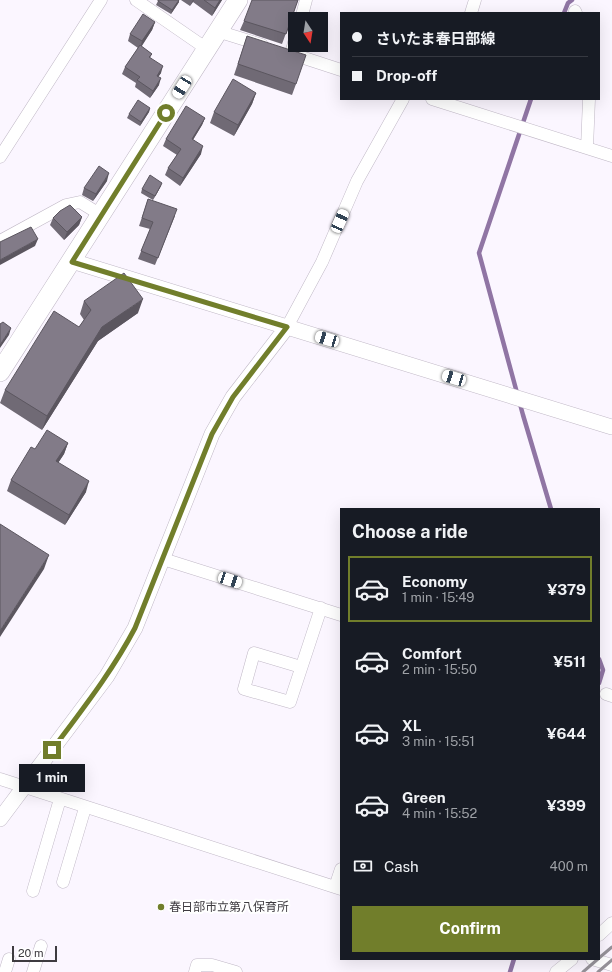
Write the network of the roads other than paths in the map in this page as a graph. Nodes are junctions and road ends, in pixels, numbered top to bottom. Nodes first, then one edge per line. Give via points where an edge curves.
1 (101, 0) edge
2 (136, 0) edge
3 (238, 0) edge
4 (306, 0) edge
5 (475, 0) edge
6 (303, 12) edge
7 (471, 12) edge
8 (217, 31) junction
9 (207, 48) junction
10 (291, 54) joint
11 (340, 70) edge
12 (402, 100) edge
13 (435, 100) edge
14 (589, 100) edge
15 (587, 148) junction
16 (0, 156) edge
17 (612, 156) edge
18 (101, 215) junction
19 (0, 240) edge
20 (72, 262) junction
21 (287, 327) junction
22 (0, 372) edge
23 (612, 427) edge
24 (163, 559) junction
25 (321, 608) junction
26 (340, 615) edge
27 (301, 666) junction
28 (0, 780) edge
29 (24, 788) junction
30 (60, 799) junction
31 (85, 808) junction
32 (0, 819) edge
33 (340, 875) edge
34 (63, 882) dead end
35 (338, 888) edge
36 (33, 891) dead end
37 (612, 923) edge
38 (600, 934) edge
39 (41, 946) dead end
40 (9, 959) dead end
41 (571, 960) edge
42 (595, 960) edge
43 (612, 966) edge
44 (5, 972) edge
45 (33, 972) edge
46 (195, 972) edge
47 (236, 972) edge
48 (556, 972) edge

1 - 16 street
2 - 9 street
3 - 8 main road
4 - 6 street
5 - 7 street
8 - 9 main road
8 - 10 street
9 - 18 main road
10 - 11 street
12 - 21 street via 357,181 322,262
13 - 15 street
14 - 15 street
15 - 17 street
18 - 19 street via 80,202 66,205
18 - 20 main road
20 - 21 street
20 - 22 main road
21 - 23 street
21 - 24 street via 233,397 212,434
24 - 25 street
24 - 29 street via 135,628 124,648 107,676
25 - 26 street
25 - 27 street
27 - 27 street via 290,702 244,689 254,653
28 - 29 street
29 - 30 street
29 - 32 street
30 - 31 street
30 - 36 street
31 - 34 street
31 - 35 street
33 - 35 street
37 - 38 street
39 - 45 street
40 - 44 street
41 - 48 street
42 - 43 street
46 - 47 street via 197,965 212,965

